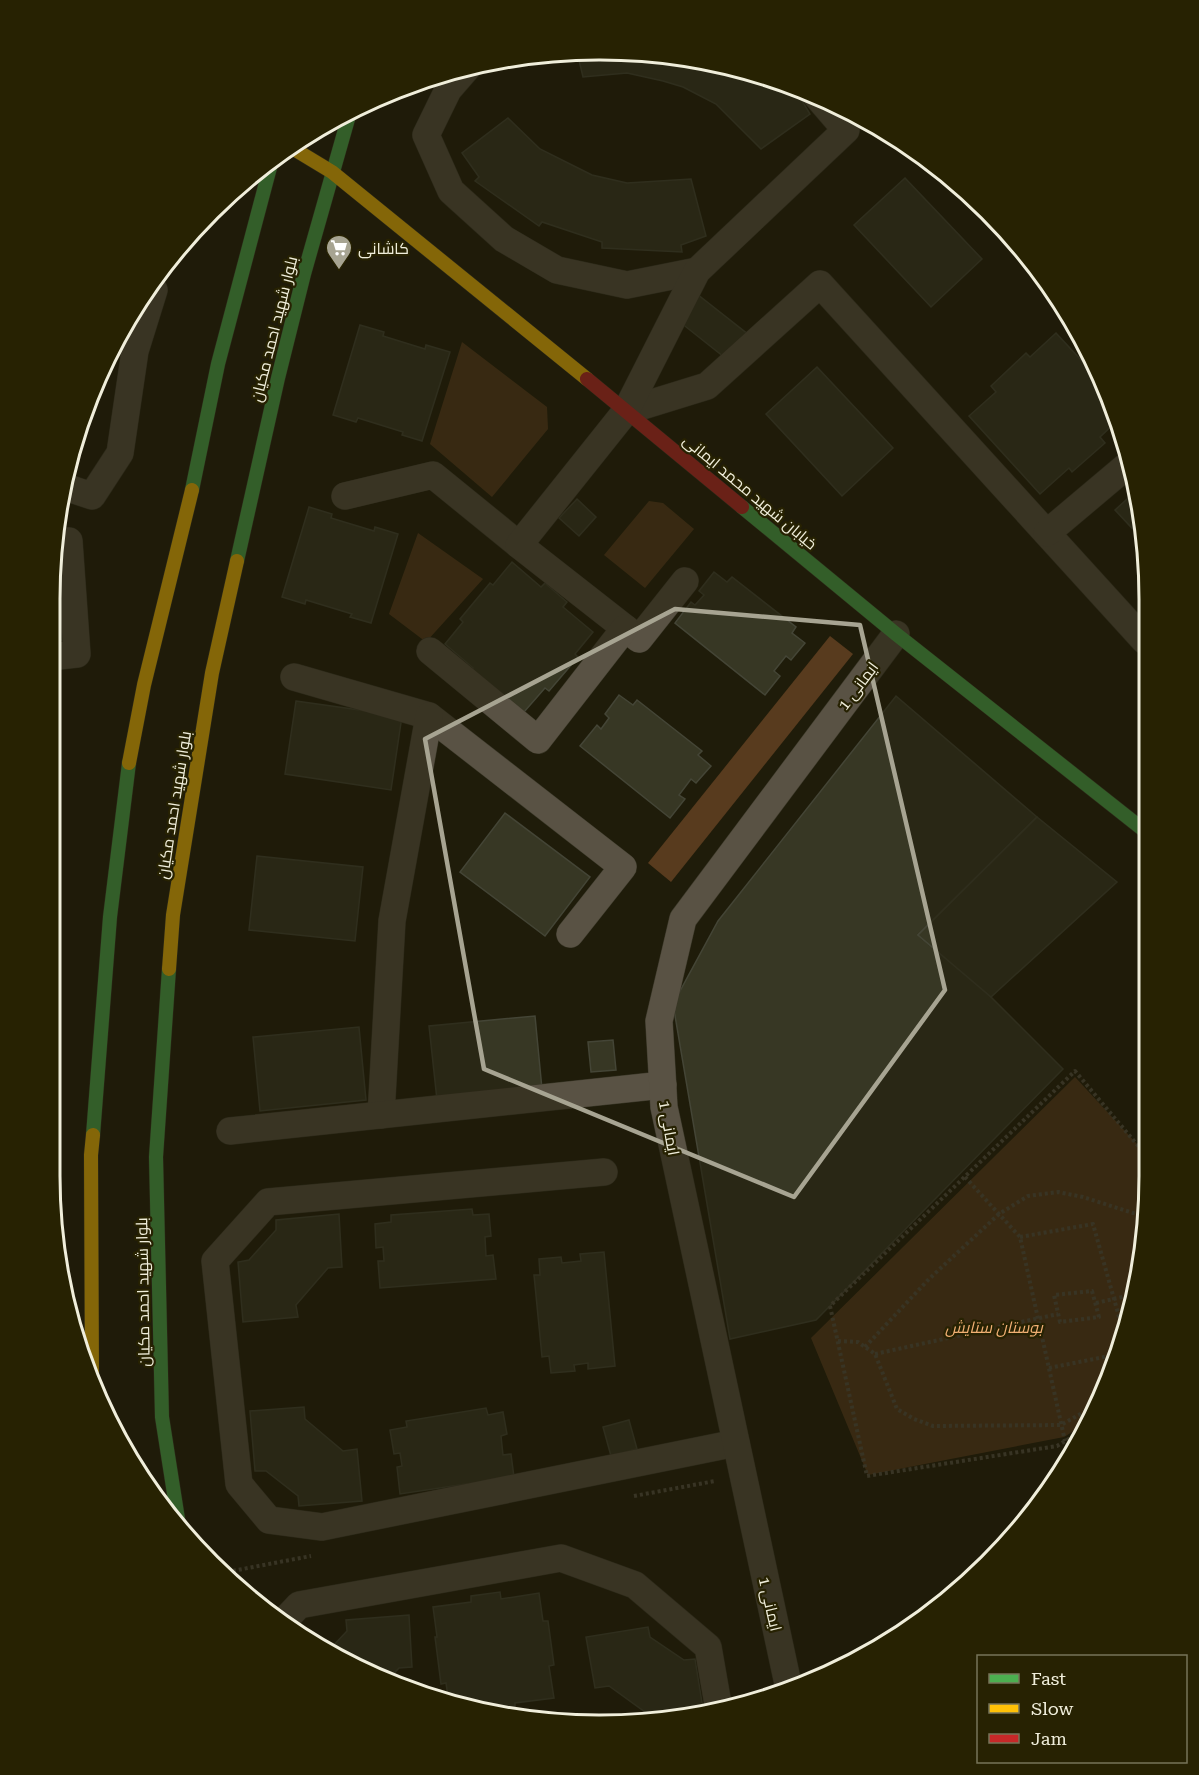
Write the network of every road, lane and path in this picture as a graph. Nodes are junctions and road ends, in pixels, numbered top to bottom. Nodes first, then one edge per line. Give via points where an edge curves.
1 (458, 79) edge
2 (831, 113) edge
3 (347, 123) edge
4 (299, 152) edge
5 (332, 172) junction
6 (269, 173) edge
7 (697, 271) junction
8 (142, 315) edge
9 (125, 348) edge
10 (626, 411) junction
11 (1123, 469) edge
12 (71, 489) edge
13 (345, 496) dead end
14 (1047, 533) junction
15 (64, 541) edge
16 (519, 545) junction
17 (685, 581) dead end
18 (625, 628) junction
19 (896, 634) junction
20 (1139, 634) edge
21 (430, 651) dead end
22 (60, 656) edge
23 (294, 677) dead end
24 (429, 716) junction
25 (1139, 827) edge
26 (570, 934) dead end
27 (663, 1086) junction
28 (381, 1115) junction
29 (230, 1131) dead end
30 (1139, 1148) edge
31 (604, 1172) dead end
32 (964, 1177) junction
33 (1138, 1213) edge
34 (999, 1214) junction
35 (1020, 1237) junction
36 (1126, 1295) edge
37 (1115, 1298) junction
38 (1096, 1302) junction
39 (1058, 1314) junction
40 (1038, 1318) junction
41 (1120, 1318) edge
42 (838, 1341) junction
43 (865, 1347) junction
44 (875, 1354) junction
45 (1107, 1356) edge
46 (93, 1359) edge
47 (1049, 1368) junction
48 (1084, 1412) edge
49 (1061, 1425) junction
50 (1070, 1439) edge
51 (1065, 1442) junction
52 (735, 1443) junction
53 (177, 1511) edge
54 (289, 1616) edge
55 (787, 1681) edge
56 (718, 1702) edge

1 - 7 street via 426,135 451,191 504,239 556,270 627,285
2 - 7 street via 846,130
3 - 5 main road, بلوار شهید احمد مکیان
4 - 5 main road, خیابان شهید محمد ایمانی
5 - 10 main road, خیابان شهید محمد ایمانی
5 - 53 main road, بلوار شهید احمد مکیان via 278,378 212,673 173,915 156,1157 162,1417
6 - 46 main road via 218,364 128,766 110,917 91,1155
7 - 10 street
8 - 9 street
9 - 12 street via 120,453 92,496
10 - 14 street via 707,386 820,284
10 - 16 street
10 - 19 main road, خیابان شهید محمد ایمانی
11 - 14 street
13 - 16 street via 433,475
14 - 20 street
15 - 22 street via 69,541 77,654
16 - 18 street
17 - 18 street via 639,639
18 - 21 street via 538,740
19 - 25 main road, خیابان شهید محمد ایمانی
19 - 27 street, ایمانی 1 via 683,919 659,1021
23 - 24 street
24 - 26 street via 623,867
24 - 28 street via 392,921
27 - 28 street
27 - 52 street, ایمانی 1 via 663,1107
28 - 29 street
30 - 32 path via 1075,1071
31 - 52 street via 268,1202 215,1261 239,1484 269,1520 322,1527
32 - 34 path
32 - 42 path via 830,1306
33 - 34 path via 1058,1192 1028,1196
34 - 35 path
34 - 43 path via 929,1279
35 - 37 path via 1093,1224
35 - 40 path
36 - 37 path
37 - 38 path
37 - 41 path
38 - 39 path via 1100,1317 1060,1322
38 - 39 path via 1092,1291 1054,1295
39 - 40 path
40 - 44 path
40 - 47 path
42 - 43 path via 858,1342
42 - 51 path via 867,1476
43 - 44 path
44 - 49 path via 897,1409 914,1419 933,1426
45 - 47 path
47 - 49 path
48 - 49 path
49 - 51 path
50 - 51 path
52 - 55 street, ایمانی 1
54 - 56 street via 299,1605 561,1558 635,1585 708,1647

